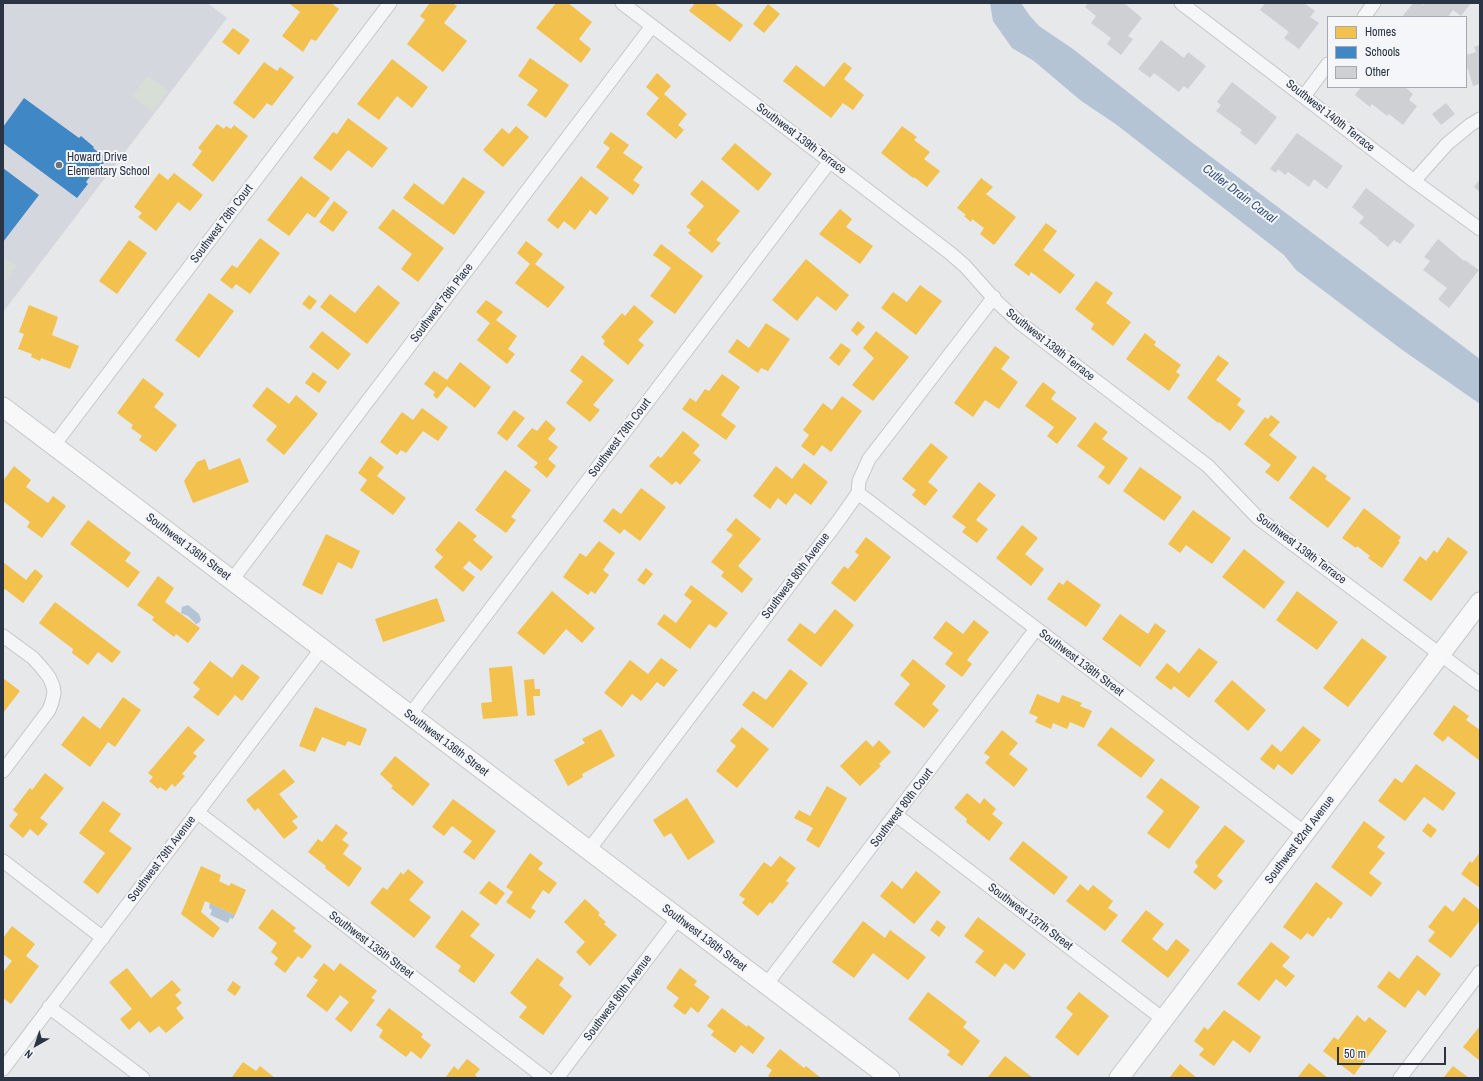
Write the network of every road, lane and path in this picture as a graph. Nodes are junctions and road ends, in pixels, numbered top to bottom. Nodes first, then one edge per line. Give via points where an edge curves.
1 (390, 3) edge
2 (622, 3) edge
3 (1181, 3) edge
4 (1374, 3) edge
5 (1365, 16) edge
6 (652, 26) junction
7 (1327, 65) edge
8 (1304, 96) junction
9 (1480, 119) edge
10 (830, 161) junction
11 (1414, 181) junction
12 (1480, 229) edge
13 (994, 297) junction
14 (3, 406) edge
15 (54, 445) junction
16 (858, 493) junction
17 (232, 580) junction
18 (1480, 602) edge
19 (1036, 629) junction
20 (3, 636) edge
21 (322, 648) junction
22 (1440, 654) junction
23 (1480, 684) edge
24 (410, 715) junction
25 (3, 771) edge
26 (197, 812) junction
27 (896, 815) junction
28 (1305, 833) junction
29 (588, 850) junction
30 (3, 861) edge
31 (678, 918) junction
32 (103, 938) junction
33 (1480, 972) edge
34 (766, 985) junction
35 (49, 1007) junction
36 (1164, 1018) junction
37 (3, 1069) edge
38 (143, 1078) edge
39 (546, 1078) edge
40 (557, 1078) edge
41 (890, 1078) edge
42 (1119, 1078) edge
43 (1400, 1078) edge

1 - 15 street, Southwest 78th Court
2 - 6 street, Southwest 139th Terrace
3 - 8 street, Southwest 140th Terrace
4 - 5 street
6 - 10 street, Southwest 139th Terrace
6 - 17 street, Southwest 78th Place
7 - 8 street
8 - 11 street, Southwest 140th Terrace
9 - 11 street via 1447,144
10 - 13 street, Southwest 139th Terrace via 950,253
10 - 24 street, Southwest 79th Court
11 - 12 street, Southwest 140th Terrace
13 - 16 street, Southwest 80th Avenue via 869,459 859,481
13 - 22 street, Southwest 139th Terrace via 1020,323 1208,466 1258,518
14 - 15 street, Southwest 136th Street
15 - 17 street, Southwest 136th Street
16 - 19 street, Southwest 138th Street
16 - 29 street, Southwest 80th Avenue
17 - 21 street, Southwest 136th Street
18 - 22 street, Southwest 82nd Avenue
19 - 27 street, Southwest 80th Court
19 - 28 street, Southwest 138th Street
20 - 25 street via 33,658 50,678 53,686 49,710
21 - 24 street, Southwest 136th Street
21 - 26 street, Southwest 79th Avenue
22 - 23 street, Southwest 139th Terrace
22 - 28 street, Southwest 82nd Avenue
24 - 29 street, Southwest 136th Street
26 - 32 street, Southwest 79th Avenue
26 - 39 street, Southwest 135th Street
27 - 34 street, Southwest 80th Court
27 - 36 street, Southwest 137th Street
28 - 36 street, Southwest 82nd Avenue
29 - 31 street, Southwest 136th Street
30 - 32 street
31 - 34 street, Southwest 136th Street
31 - 40 street, Southwest 80th Avenue
32 - 35 street, Southwest 79th Avenue
33 - 43 street
34 - 41 street, Southwest 136th Street
35 - 37 street, Southwest 79th Avenue
35 - 38 street
36 - 42 street, Southwest 82nd Avenue

